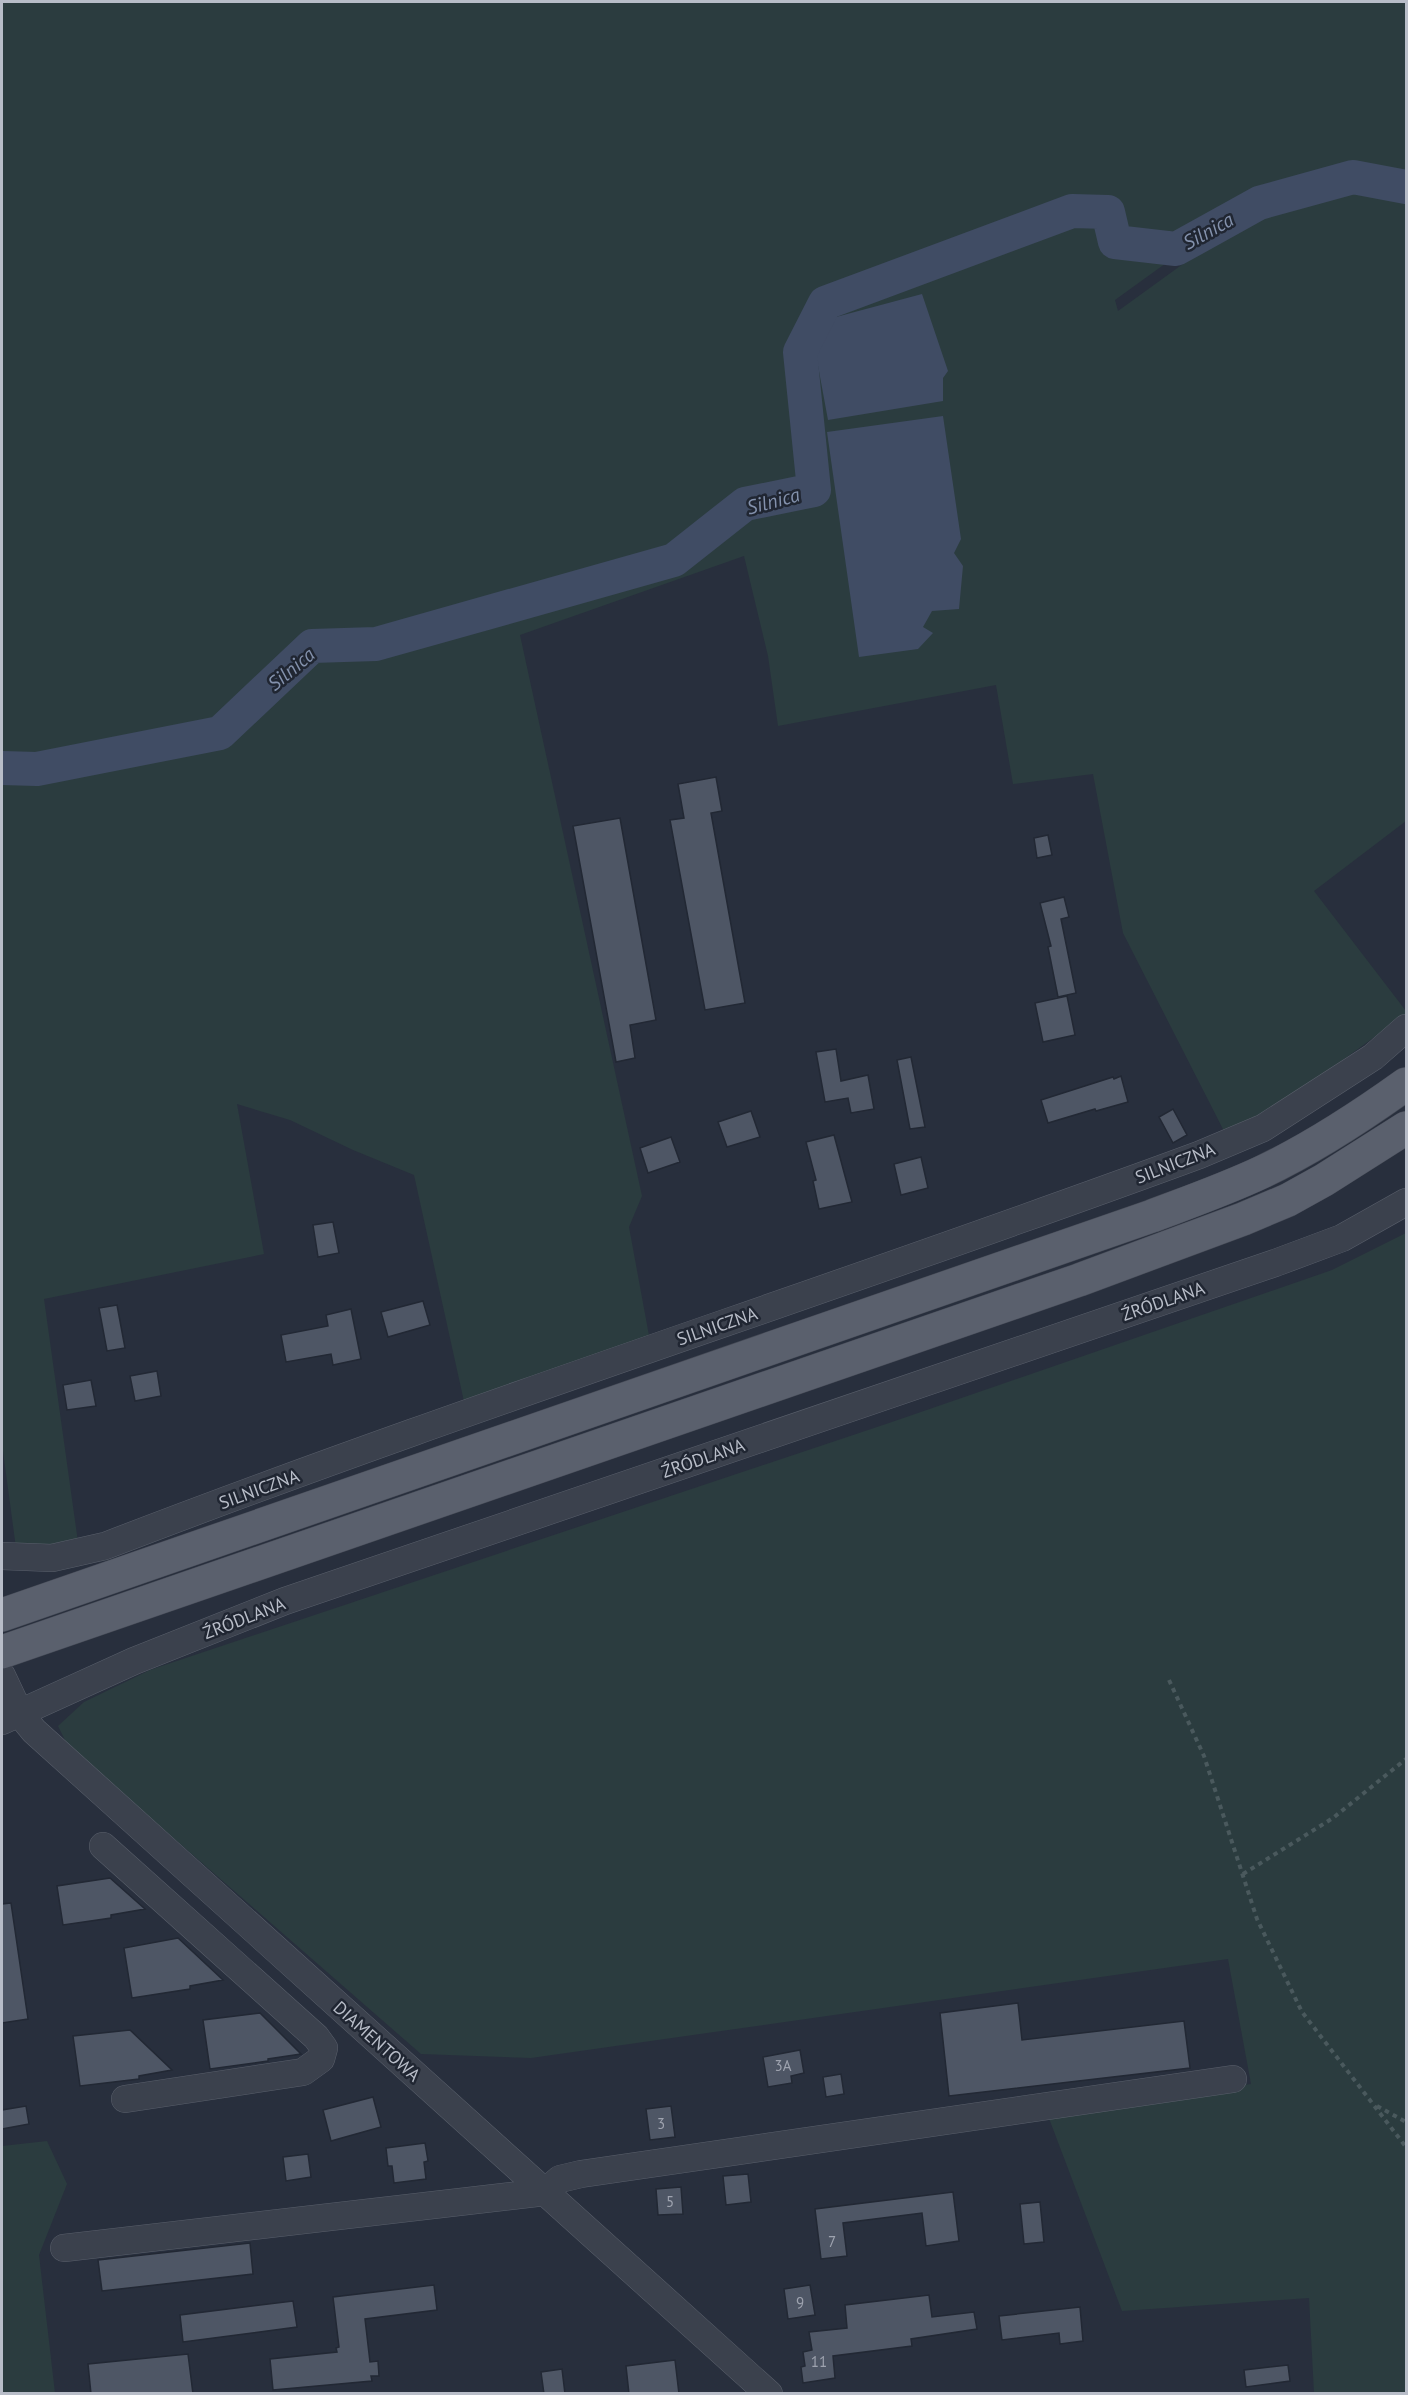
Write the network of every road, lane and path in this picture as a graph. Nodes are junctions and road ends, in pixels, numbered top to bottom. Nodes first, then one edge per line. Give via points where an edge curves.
1 (1407, 1028) edge
2 (1407, 1084) edge
3 (1407, 1128) edge
4 (1407, 1202) edge
5 (2, 1556) edge
6 (2, 1615) edge
7 (2, 1652) edge
8 (2, 1676) edge
9 (1169, 1680) dead end
10 (11, 1718) edge
11 (1407, 1759) edge
12 (103, 1846) dead end
13 (1243, 1874) junction
14 (221, 1902) junction
15 (196, 1930) junction
16 (1233, 2079) dead end
17 (125, 2099) dead end
18 (1374, 2104) junction
19 (1407, 2122) edge
20 (1407, 2147) edge
21 (544, 2192) junction
22 (64, 2248) dead end
23 (769, 2394) edge

1 - 5 street, SILNICZNA via 1373,1057 1263,1128 1199,1155 532,1389 105,1546 52,1558
2 - 6 main road via 1322,1140 1203,1197
3 - 7 main road via 1288,1200 1232,1223 1079,1280
4 - 10 street, ŹRÓDLANA via 1342,1238 1275,1263 285,1601 104,1674
8 - 10 street, DIAMENTOWA
9 - 13 path via 1204,1756
10 - 14 street, DIAMENTOWA via 34,1731
11 - 13 path via 1333,1818
12 - 15 street
13 - 18 path via 1257,1919 1302,2012
14 - 15 street
14 - 21 street, DIAMENTOWA
15 - 17 street via 316,2037 324,2048 321,2059 303,2072
16 - 21 street via 581,2174 560,2179
18 - 19 path
18 - 20 path
21 - 22 street
21 - 23 street, DIAMENTOWA

